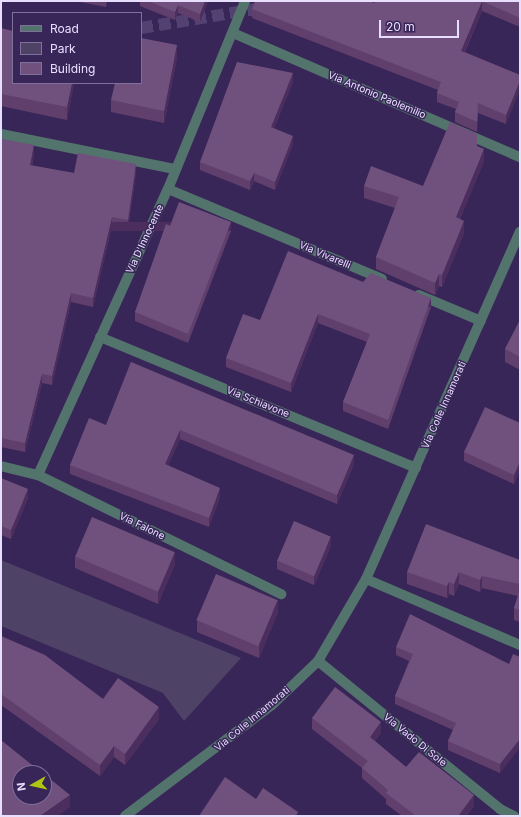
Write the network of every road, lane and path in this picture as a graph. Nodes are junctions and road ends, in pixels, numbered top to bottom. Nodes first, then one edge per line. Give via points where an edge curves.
1 (245, 1) edge
2 (233, 33) junction
3 (1, 134) edge
4 (520, 157) edge
5 (176, 170) junction
6 (168, 189) junction
7 (520, 232) edge
8 (395, 284) edge
9 (409, 290) edge
10 (481, 321) junction
11 (100, 337) junction
12 (1, 466) edge
13 (416, 468) junction
14 (38, 475) junction
15 (366, 579) junction
16 (281, 594) dead end
17 (520, 645) edge
18 (318, 661) junction
19 (125, 816) edge
20 (514, 816) edge

1 - 2 street, Via D'Innocente
2 - 4 street, Via Antonio Paolemilio
2 - 5 street, Via D'Innocente
3 - 5 street
5 - 6 street, Via D'Innocente
6 - 8 street, Via Vivarelli
6 - 11 street, Via D'Innocente
7 - 10 street, Via Colle Innamorati
9 - 10 street
10 - 13 street, Via Colle Innamorati
11 - 13 street, Via Schiavone
11 - 14 street, Via D'Innocente
12 - 14 street, Via Falone
13 - 15 street, Via Colle Innamorati
14 - 16 street, Via Falone
15 - 17 street
15 - 18 street, Via Colle Innamorati
18 - 19 street, Via Colle Innamorati via 272,705
18 - 20 street, Via Vado Di Sole via 500,809

